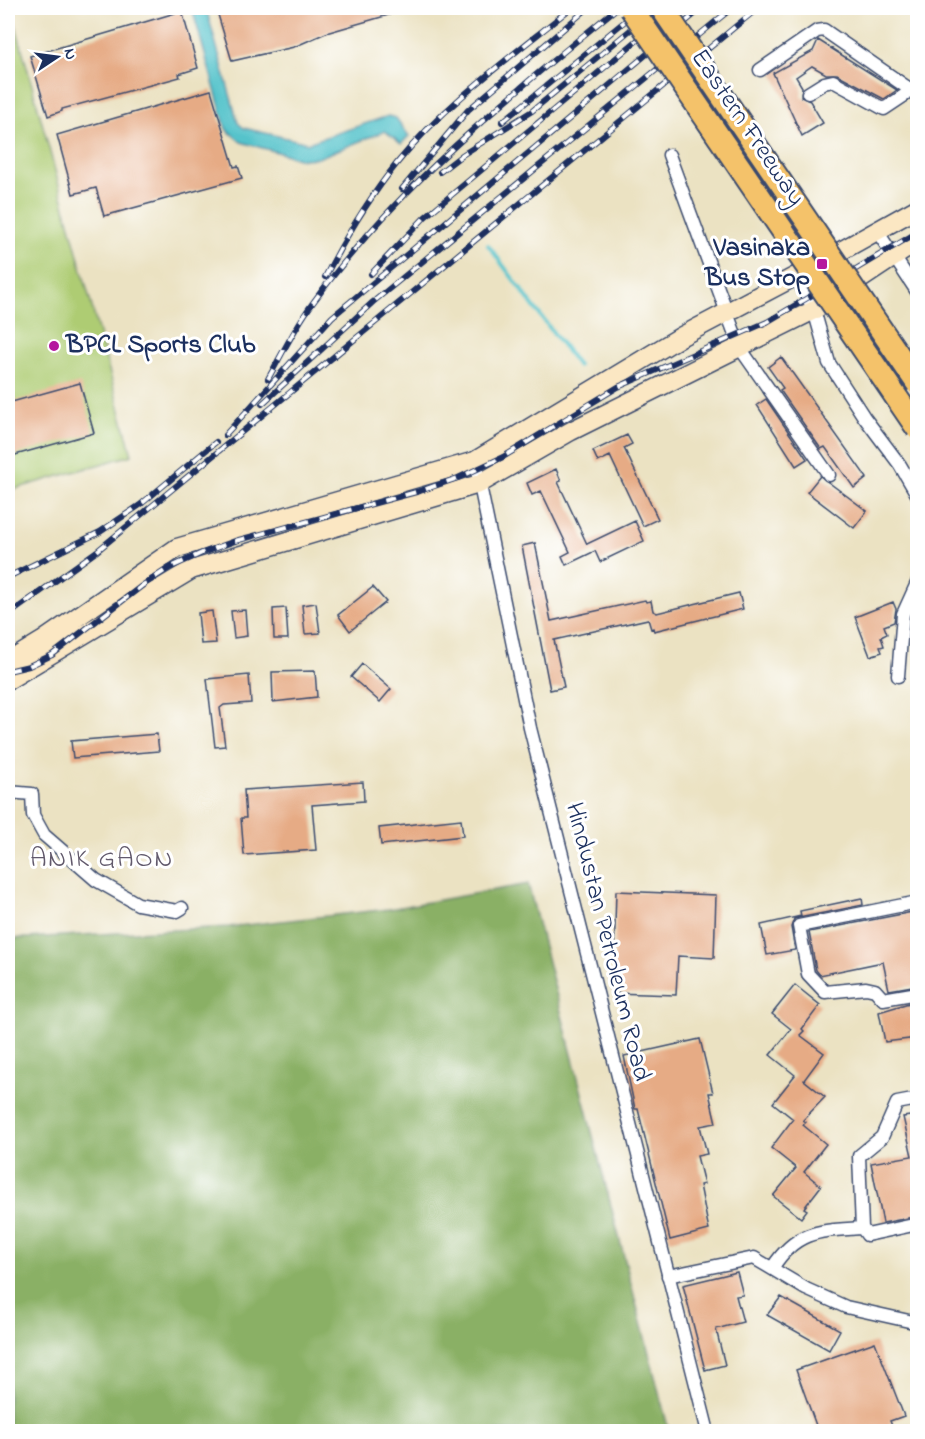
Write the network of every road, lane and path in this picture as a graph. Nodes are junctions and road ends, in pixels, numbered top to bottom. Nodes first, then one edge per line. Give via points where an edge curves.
1 (631, 8) edge
2 (662, 8) edge
3 (760, 70) dead end
4 (808, 93) dead end
5 (914, 93) edge
6 (669, 155) dead end
7 (915, 214) edge
8 (877, 231) junction
9 (918, 242) edge
10 (894, 256) junction
11 (796, 276) junction
12 (918, 293) edge
13 (814, 310) junction
14 (727, 314) junction
15 (740, 348) junction
16 (918, 384) edge
17 (918, 429) edge
18 (469, 462) junction
19 (829, 475) dead end
20 (474, 486) junction
21 (918, 495) edge
22 (918, 581) edge
23 (8, 662) edge
24 (897, 676) dead end
25 (8, 680) edge
26 (8, 792) edge
27 (918, 902) edge
28 (182, 908) dead end
29 (918, 993) edge
30 (918, 1099) edge
31 (918, 1224) edge
32 (862, 1228) junction
33 (773, 1267) junction
34 (668, 1275) junction
35 (918, 1323) edge
36 (708, 1431) edge

1 - 17 highway, Eastern Freeway, bridge
2 - 16 highway, Eastern Freeway, bridge
3 - 5 street via 824,30
4 - 5 street via 833,81 884,109
6 - 14 street
7 - 8 main road
8 - 10 street
8 - 11 main road
9 - 10 main road
10 - 12 street
10 - 13 main road
11 - 13 street
11 - 14 main road
13 - 15 main road
13 - 21 street via 829,363
14 - 15 street
14 - 18 main road via 682,336
15 - 19 street
15 - 20 main road via 572,431
18 - 20 street, Hindustan Petroleum Road
18 - 23 main road via 177,548
20 - 25 main road via 191,570
20 - 34 street, Hindustan Petroleum Road via 530,728
22 - 24 street via 903,614
26 - 28 street via 32,794 33,815 44,835 96,880 138,904 177,911
27 - 29 street via 799,926 808,974 825,992 866,988 875,990 883,999
30 - 32 street via 897,1103 882,1137 859,1156
31 - 32 street via 867,1235
32 - 33 street via 814,1231 782,1253
33 - 34 street via 754,1258
33 - 35 street via 806,1289 846,1307
34 - 36 street, Hindustan Petroleum Road

